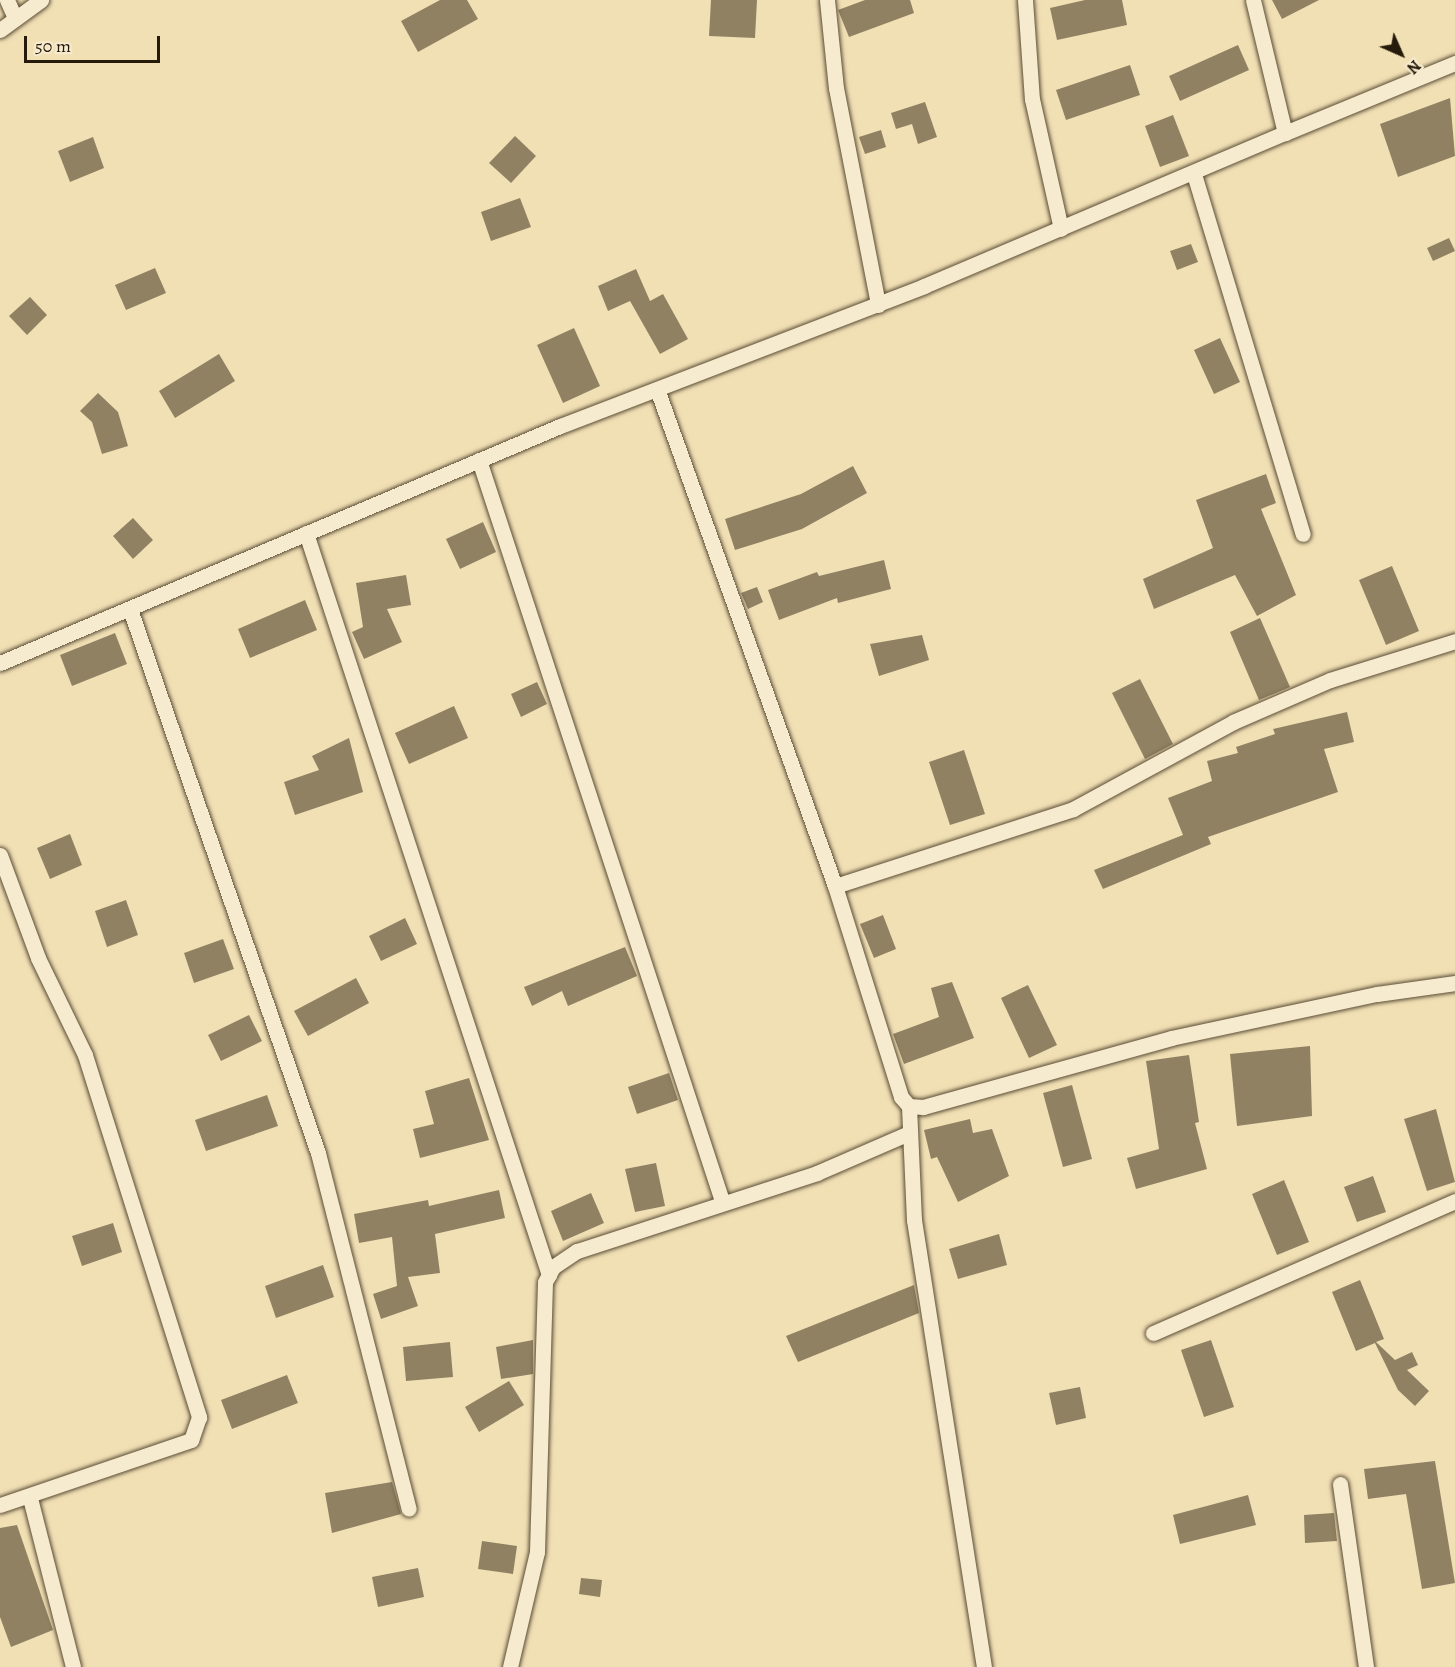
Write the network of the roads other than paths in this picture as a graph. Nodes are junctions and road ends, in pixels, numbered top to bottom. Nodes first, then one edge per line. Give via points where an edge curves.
1 (7, 0) edge
2 (41, 0) edge
3 (827, 0) edge
4 (1025, 0) edge
5 (1253, 0) edge
6 (15, 18) junction
7 (0, 30) edge
8 (1455, 63) edge
9 (1286, 133) junction
10 (1194, 174) junction
11 (1060, 229) junction
12 (878, 305) junction
13 (657, 389) junction
14 (479, 460) junction
15 (306, 533) junction
16 (1303, 534) dead end
17 (130, 609) junction
18 (1455, 641) edge
19 (0, 663) edge
20 (0, 855) edge
21 (835, 886) junction
22 (1455, 983) edge
23 (909, 1106) junction
24 (909, 1133) junction
25 (722, 1201) junction
26 (1455, 1202) edge
27 (549, 1275) junction
28 (1153, 1333) dead end
29 (1340, 1484) dead end
30 (30, 1498) junction
31 (0, 1505) edge
32 (409, 1509) dead end
33 (73, 1667) edge
34 (510, 1667) edge
35 (984, 1667) edge
36 (1366, 1667) edge

1 - 6 street
2 - 6 street
3 - 12 street via 836,88
4 - 11 street via 1032,99
5 - 9 street
6 - 7 street
8 - 9 street
9 - 10 street
10 - 11 street
10 - 16 street
11 - 12 street
12 - 13 street
13 - 14 street
13 - 21 street
14 - 15 street
14 - 25 street
15 - 17 street
15 - 27 street
17 - 19 street
17 - 32 street via 318,1153
18 - 21 street via 1330,680 1233,722 1073,809
20 - 30 street via 38,958 85,1055 199,1417 191,1440
21 - 23 street via 901,1097
22 - 23 street via 1377,994 1171,1038 923,1107
23 - 24 street
24 - 25 street via 817,1173
24 - 35 street via 914,1220
25 - 27 street via 577,1251
26 - 28 street
27 - 34 street via 537,1552
29 - 36 street
30 - 31 street
30 - 33 street

